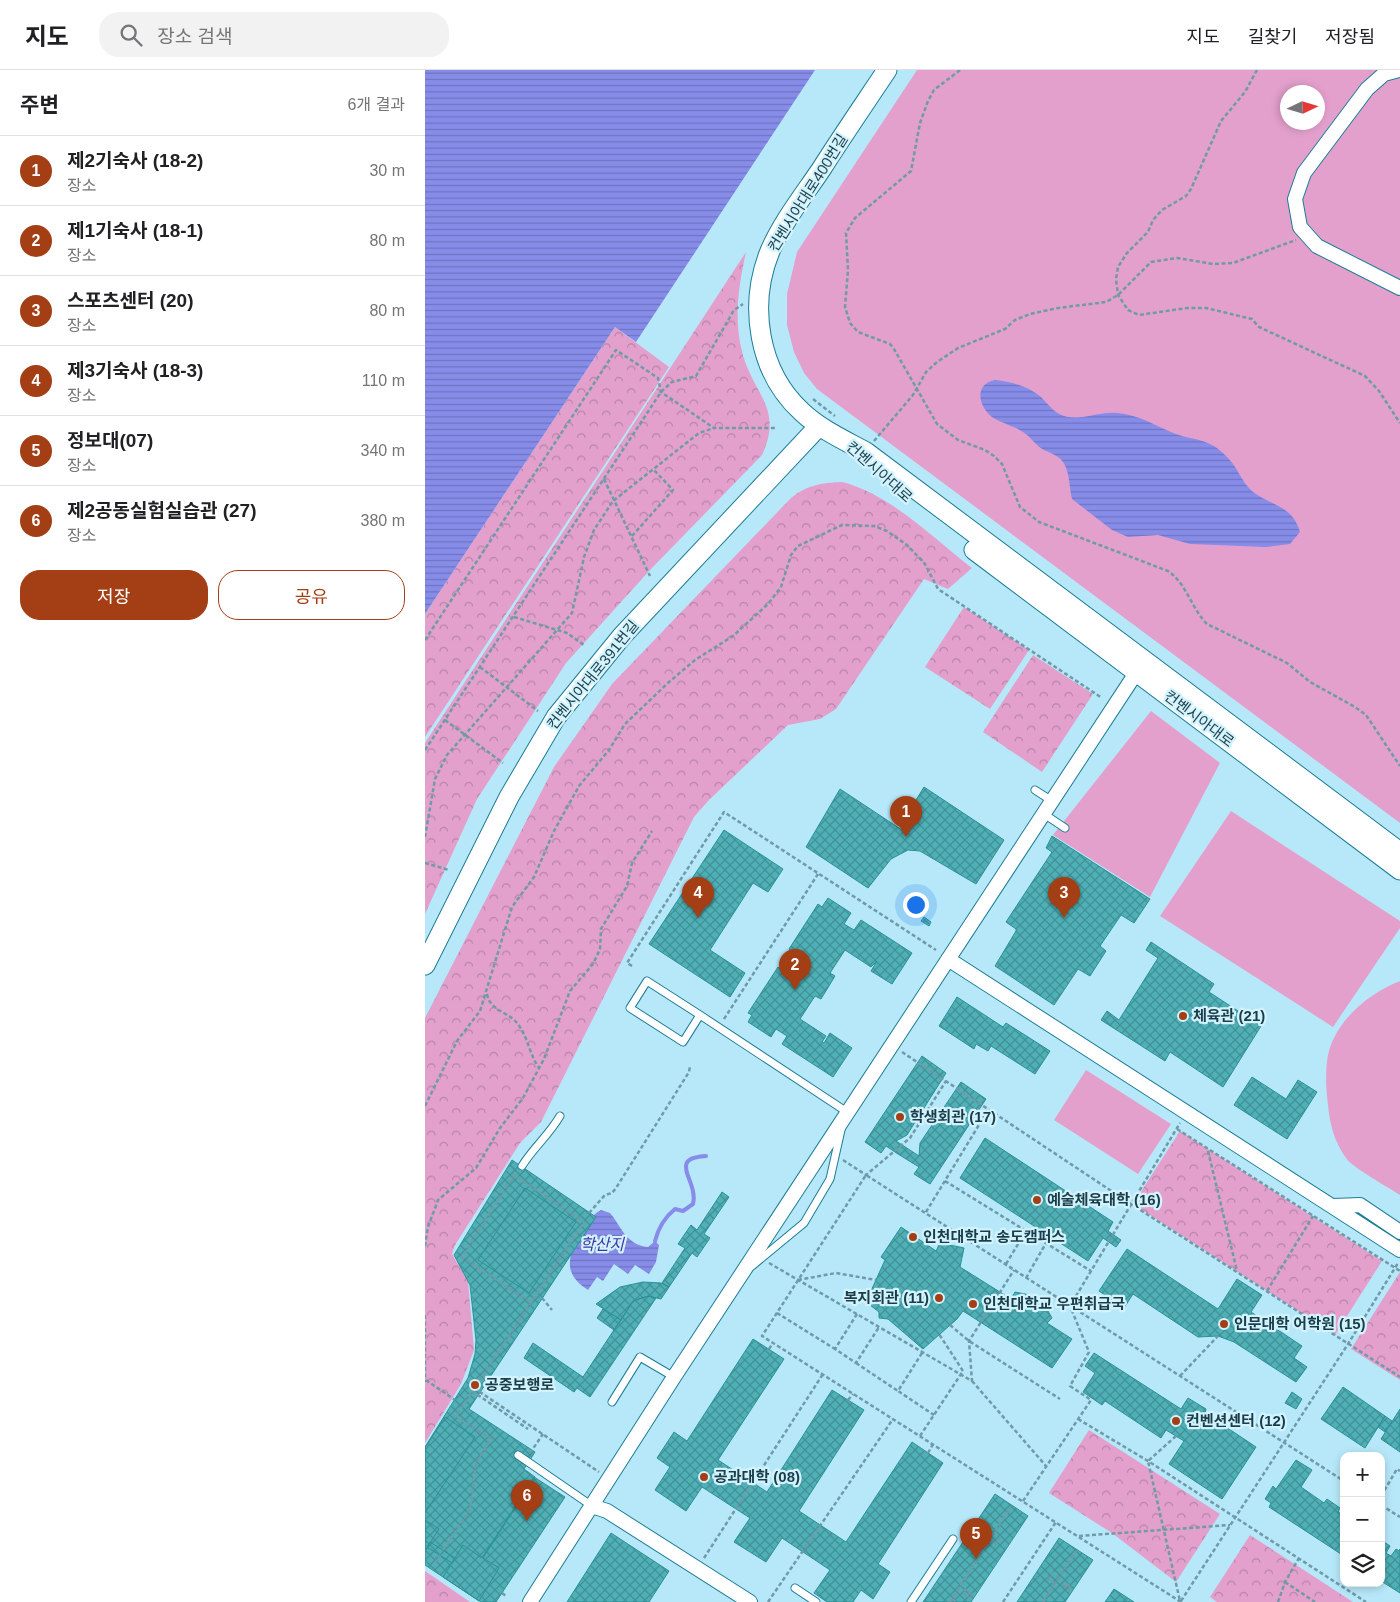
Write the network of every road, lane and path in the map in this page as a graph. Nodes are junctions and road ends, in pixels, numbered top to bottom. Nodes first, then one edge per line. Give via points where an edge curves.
1 (887, 70) edge
2 (960, 70) edge
3 (1257, 70) edge
4 (1399, 70) edge
5 (1307, 237) junction
6 (1400, 288) edge
7 (1119, 295) junction
8 (743, 304) dead end
9 (917, 387) junction
10 (661, 392) junction
11 (809, 396) dead end
12 (838, 418) dead end
13 (1400, 422) edge
14 (819, 426) junction
15 (714, 428) junction
16 (777, 428) dead end
17 (842, 438) junction
18 (866, 452) junction
19 (653, 469) junction
20 (604, 479) junction
21 (614, 500) junction
22 (631, 537) junction
23 (650, 576) dead end
24 (514, 617) junction
25 (559, 630) junction
26 (425, 640) edge
27 (584, 645) dead end
28 (480, 667) junction
29 (1136, 673) junction
30 (508, 688) junction
31 (1102, 698) dead end
32 (538, 711) dead end
33 (445, 720) junction
34 (464, 734) junction
35 (425, 750) edge
36 (503, 763) dead end
37 (1400, 766) edge
38 (1035, 790) dead end
39 (1052, 801) junction
40 (1044, 814) junction
41 (1065, 828) dead end
42 (652, 831) dead end
43 (425, 837) edge
44 (1400, 852) edge
45 (425, 863) edge
46 (449, 870) dead end
47 (1400, 870) edge
48 (818, 874) junction
49 (935, 950) dead end
50 (948, 959) junction
51 (425, 965) edge
52 (632, 966) dead end
53 (487, 993) junction
54 (734, 1003) dead end
55 (700, 1015) junction
56 (891, 1044) junction
57 (690, 1066) dead end
58 (539, 1068) junction
59 (946, 1081) junction
60 (425, 1106) edge
61 (988, 1110) junction
62 (1187, 1112) junction
63 (845, 1115) junction
64 (560, 1116) dead end
65 (1177, 1129) junction
66 (1207, 1149) junction
67 (836, 1155) junction
68 (521, 1166) dead end
69 (866, 1175) junction
70 (945, 1182) junction
71 (1131, 1204) junction
72 (1333, 1206) junction
73 (589, 1212) dead end
74 (926, 1212) junction
75 (1313, 1216) junction
76 (1025, 1231) junction
77 (1400, 1232) edge
78 (1046, 1243) junction
79 (425, 1246) edge
80 (1400, 1250) edge
81 (761, 1259) junction
82 (1400, 1260) edge
83 (1005, 1264) junction
84 (1395, 1268) junction
85 (1014, 1270) junction
86 (1091, 1270) junction
87 (1400, 1271) edge
88 (1238, 1273) junction
89 (741, 1274) junction
90 (1026, 1278) junction
91 (799, 1280) junction
92 (876, 1280) dead end
93 (1267, 1291) dead end
94 (542, 1298) dead end
95 (530, 1302) junction
96 (1070, 1306) junction
97 (552, 1310) dead end
98 (777, 1313) junction
99 (857, 1314) junction
100 (425, 1315) edge
101 (950, 1325) dead end
102 (879, 1327) junction
103 (939, 1334) dead end
104 (1218, 1336) dead end
105 (969, 1341) junction
106 (773, 1343) junction
107 (1348, 1344) junction
108 (769, 1349) dead end
109 (835, 1349) junction
110 (922, 1353) junction
111 (856, 1363) junction
112 (823, 1374) junction
113 (960, 1375) junction
114 (1180, 1376) junction
115 (674, 1377) junction
116 (1400, 1377) edge
117 (425, 1381) edge
118 (972, 1381) junction
119 (473, 1390) junction
120 (897, 1391) junction
121 (853, 1394) junction
122 (455, 1400) dead end
123 (848, 1400) dead end
124 (1060, 1400) dead end
125 (612, 1402) dead end
126 (934, 1416) junction
127 (893, 1419) junction
128 (1078, 1419) junction
129 (528, 1429) dead end
130 (543, 1434) junction
131 (920, 1436) junction
132 (1176, 1436) dead end
133 (1284, 1443) junction
134 (933, 1444) junction
135 (928, 1452) dead end
136 (518, 1456) dead end
137 (525, 1460) junction
138 (1148, 1461) junction
139 (1047, 1466) junction
140 (1400, 1471) edge
141 (599, 1472) dead end
142 (1340, 1478) edge
143 (1385, 1489) edge
144 (1023, 1501) junction
145 (592, 1506) junction
146 (1010, 1508) dead end
147 (1385, 1508) edge
148 (1235, 1517) junction
149 (1400, 1517) edge
150 (1002, 1521) dead end
151 (1056, 1522) junction
152 (1230, 1525) junction
153 (1164, 1529) junction
154 (994, 1534) dead end
155 (1078, 1536) junction
156 (1000, 1538) dead end
157 (953, 1539) dead end
158 (443, 1550) dead end
159 (1076, 1551) dead end
160 (440, 1555) dead end
161 (1299, 1558) junction
162 (703, 1559) dead end
163 (435, 1563) dead end
164 (1068, 1565) dead end
165 (1053, 1572) dead end
166 (1060, 1576) dead end
167 (1285, 1582) junction
168 (795, 1588) dead end
169 (502, 1593) dead end
170 (506, 1596) dead end
171 (949, 1601) edge
172 (530, 1602) edge
173 (749, 1602) edge
174 (769, 1602) edge
175 (816, 1602) edge
176 (911, 1602) edge
177 (957, 1602) edge
178 (1003, 1602) edge
179 (1043, 1602) edge
180 (1180, 1602) edge
181 (1278, 1602) edge
182 (1315, 1602) edge
183 (1366, 1602) edge

1 - 14 main road, 컨벤시아대로400번길 via 780,233 770,252 760,290 760,326 768,361 790,398
2 - 9 path via 934,90 928,101 920,123 911,171 855,218 846,233 845,307 850,323 858,332 890,344
3 - 7 path via 1245,92 1221,121 1191,189 1186,196 1162,210 1118,267
4 - 5 street via 1384,74 1367,89 1304,173 1295,200 1298,220
5 - 6 street via 1317,246
5 - 7 path via 1233,263 1213,264 1177,258 1151,262
7 - 9 path via 1106,302 1057,308 1015,320 1005,330 959,348 937,362
7 - 13 path via 1128,310 1139,315 1206,308 1252,319 1259,327 1365,376
8 - 10 path via 734,310 696,376 672,382
9 - 18 path
9 - 37 path via 937,424 947,434 985,450 1002,464 1019,507 1026,513 1039,522 1167,571 1177,578 1207,624 1287,663 1310,682 1366,715
10 - 15 path
10 - 20 path
10 - 26 path via 658,378 616,350
11 - 12 path
14 - 17 main road, 컨벤시아대로400번길
14 - 51 main road, 컨벤시아대로391번길 via 622,636 556,717 509,797
15 - 16 path
15 - 19 path via 699,433
17 - 18 main road, 컨벤시아대로
17 - 29 main road, 컨벤시아대로 via 896,491
18 - 44 main road, 컨벤시아대로
19 - 21 path
19 - 22 path via 673,490
20 - 21 path
20 - 24 path
21 - 22 path
21 - 25 path via 594,530 584,557 572,613
22 - 23 path
24 - 25 path
24 - 28 path
25 - 27 path
25 - 30 path
28 - 30 path
28 - 33 path
29 - 39 street
29 - 47 main road, 컨벤시아대로
30 - 32 path
30 - 34 path
31 - 53 path via 938,589 925,564 907,545 887,531 860,525 830,529 798,546 791,554 781,587 768,604 733,636 695,660 625,724 609,750 579,786 534,877 511,907
33 - 34 path
33 - 35 path
34 - 36 path
34 - 43 path via 447,755 435,779
38 - 39 lane
39 - 40 street
40 - 41 lane
40 - 50 street
42 - 58 path via 632,863 627,886 601,929 600,949 593,964 570,991
45 - 46 path
48 - 49 path
48 - 52 path via 724,812 627,963
48 - 54 path
50 - 56 street
50 - 62 street
53 - 58 path via 494,1008 508,1014 519,1025
53 - 60 path via 480,1011 457,1041
55 - 55 lane via 647,981 630,1008 683,1042
55 - 63 lane
56 - 59 path
56 - 63 street
57 - 73 path via 616,1188
58 - 79 path via 476,1168 438,1200 427,1227
59 - 61 path
59 - 69 path via 910,1138
61 - 70 path
61 - 71 path
62 - 65 path
62 - 72 street
63 - 67 lane
63 - 89 street
64 - 68 lane
65 - 66 path
65 - 71 path
66 - 75 path
66 - 88 path
67 - 69 path
67 - 81 lane via 825,1190 804,1223
69 - 74 path
69 - 91 path
70 - 74 path
70 - 76 path
71 - 86 path
71 - 88 path
72 - 77 street via 1360,1205
72 - 80 street
74 - 83 path
75 - 84 path
75 - 93 path
76 - 78 path
76 - 83 path
78 - 86 path
78 - 90 path
81 - 89 lane
81 - 91 path
82 - 84 path
83 - 85 path
84 - 87 path
84 - 107 path
85 - 90 path
85 - 105 path
86 - 96 path
88 - 107 path
89 - 115 street
90 - 96 path
91 - 92 path via 836,1273
91 - 98 path
91 - 99 path
94 - 97 path
95 - 95 path via 462,1257 514,1176 584,1222
95 - 119 path
96 - 114 path
96 - 128 path via 1089,1352 1071,1386 1091,1400
98 - 106 path via 762,1336
98 - 109 path
99 - 102 path
99 - 109 path
100 - 117 path
101 - 105 path
102 - 110 path
102 - 111 path
103 - 113 path via 963,1371
104 - 114 path
105 - 118 path
105 - 124 path
106 - 108 path
106 - 112 path
107 - 116 path
107 - 133 path
109 - 111 path
110 - 113 path
110 - 120 path
111 - 120 path
112 - 121 path
112 - 162 path
113 - 118 path
113 - 126 path
114 - 133 path
115 - 125 lane via 640,1356
115 - 145 street
117 - 122 path
118 - 139 path
119 - 129 path
119 - 130 path
119 - 158 path via 456,1416 491,1439 476,1463 470,1510
120 - 126 path
121 - 123 path
121 - 127 path
126 - 131 path
127 - 131 path
127 - 174 path
128 - 138 path
128 - 139 path
130 - 137 path
130 - 141 path
131 - 134 path
132 - 138 path
133 - 142 path
133 - 148 path
134 - 135 path
134 - 144 path
136 - 137 lane
137 - 145 lane
138 - 148 path
138 - 153 path
139 - 144 path
140 - 143 path via 1397,1469
144 - 151 path
145 - 172 street
145 - 173 street via 607,1511
146 - 171 path
147 - 149 path
148 - 152 path
148 - 161 path
150 - 171 path
151 - 155 path
151 - 178 path
152 - 153 path
152 - 180 path
153 - 155 path
153 - 180 path
154 - 171 path
155 - 180 path
156 - 171 path via 996,1544 989,1540
157 - 176 lane
159 - 179 path
160 - 163 path
161 - 167 path
161 - 183 path
164 - 179 path
165 - 179 path via 1048,1579 1055,1583
166 - 179 path
167 - 181 path
167 - 182 path
168 - 175 lane
169 - 170 path
171 - 177 path

